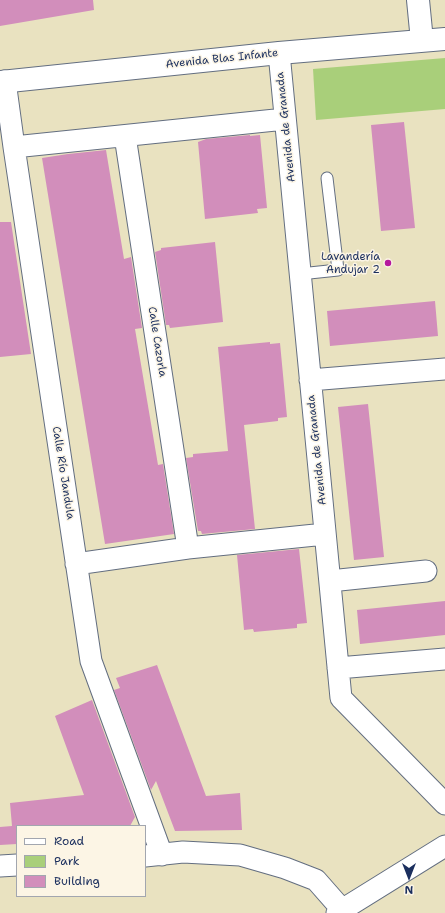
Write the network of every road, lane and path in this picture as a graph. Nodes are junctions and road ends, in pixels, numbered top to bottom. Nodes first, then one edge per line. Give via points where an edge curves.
1 (418, 0) edge
2 (445, 39) edge
3 (422, 41) junction
4 (279, 53) junction
5 (3, 81) edge
6 (285, 119) junction
7 (125, 136) junction
8 (14, 147) junction
9 (327, 178) dead end
10 (300, 274) junction
11 (445, 369) edge
12 (310, 380) junction
13 (325, 534) junction
14 (188, 548) junction
15 (76, 564) junction
16 (426, 572) dead end
17 (330, 581) junction
18 (445, 658) edge
19 (338, 668) junction
20 (445, 804) edge
21 (144, 825) edge
22 (146, 830) edge
23 (445, 846) edge
24 (154, 855) edge
25 (16, 865) edge
26 (0, 866) edge
27 (341, 912) edge

1 - 3 main road
2 - 3 main road, Avenida Blas Infante
3 - 4 main road, Avenida Blas Infante
4 - 5 main road, Avenida Blas Infante
4 - 6 street, Avenida de Granada
5 - 8 street, Calle Río Jandula
6 - 7 street
6 - 10 street, Avenida de Granada
7 - 8 street
7 - 14 street, Calle Cazorla
8 - 15 street, Calle Río Jandula
9 - 10 lane via 338,270
10 - 12 street, Avenida de Granada
11 - 12 street
12 - 13 street, Avenida de Granada
13 - 14 street
13 - 17 street, Avenida de Granada
14 - 15 street
15 - 21 street, Calle Río Jandula via 91,661
16 - 17 street
17 - 19 street, Avenida de Granada
18 - 19 street
19 - 20 street, Avenida de Granada via 341,698
22 - 24 street, Calle Río Jandula
23 - 27 street
24 - 27 street via 183,852 240,855 285,868 316,880
25 - 26 street

